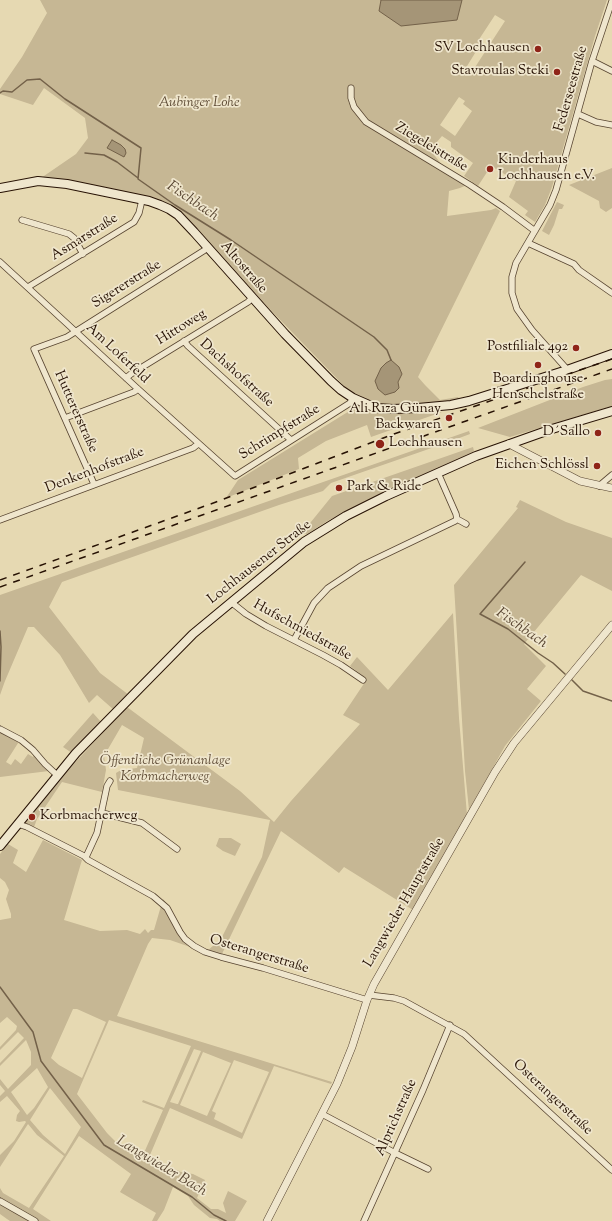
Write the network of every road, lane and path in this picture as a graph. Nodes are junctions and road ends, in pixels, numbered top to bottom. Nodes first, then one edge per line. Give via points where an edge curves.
1 (612, 1) edge
2 (592, 61) junction
3 (612, 71) edge
4 (351, 88) dead end
5 (578, 114) junction
6 (612, 126) edge
7 (0, 188) edge
8 (142, 200) junction
9 (22, 220) dead end
10 (535, 231) junction
11 (528, 243) junction
12 (208, 248) junction
13 (83, 254) junction
14 (0, 262) edge
15 (28, 287) junction
16 (612, 292) edge
17 (252, 298) junction
18 (76, 332) junction
19 (184, 340) junction
20 (34, 349) joint
21 (612, 354) edge
22 (567, 370) junction
23 (126, 378) junction
24 (138, 389) junction
25 (353, 398) junction
26 (612, 411) edge
27 (65, 418) junction
28 (526, 437) junction
29 (291, 440) junction
30 (198, 444) junction
31 (509, 444) junction
32 (525, 452) junction
33 (219, 462) joint
34 (438, 473) junction
35 (612, 475) edge
36 (94, 484) junction
37 (599, 486) junction
38 (612, 488) edge
39 (457, 519) junction
40 (0, 520) edge
41 (466, 524) dead end
42 (231, 602) junction
43 (612, 625) edge
44 (294, 640) junction
45 (363, 680) dead end
46 (0, 729) edge
47 (57, 776) junction
48 (110, 781) dead end
49 (102, 813) junction
50 (18, 824) junction
51 (0, 846) edge
52 (177, 849) dead end
53 (86, 857) junction
54 (368, 997) junction
55 (450, 1025) junction
56 (322, 1114) junction
57 (395, 1153) junction
58 (428, 1168) dead end
59 (612, 1170) edge
60 (0, 1201) edge
61 (35, 1221) edge
62 (267, 1221) edge
63 (364, 1221) edge

1 - 2 street, Federseestraße
2 - 3 street
2 - 5 street, Federseestraße
4 - 10 street, Ziegeleistraße via 354,107 366,122 470,185
5 - 6 street
5 - 10 street, Federseestraße via 556,190
7 - 8 main road, Altostraße via 38,181 67,184
8 - 12 main road, Altostraße via 160,205 178,215
8 - 13 street, Asmarstraße via 134,222
9 - 13 street via 69,234
10 - 11 street, Federseestraße
11 - 16 street via 574,264
11 - 22 street, Federseestraße via 513,271 512,299 532,330
12 - 17 main road, Altostraße
12 - 18 street, Sigererstraße
13 - 15 street, Asmarstraße
14 - 15 street, Am Loferfeld
15 - 18 street, Am Loferfeld
17 - 19 street, Hittoweg
17 - 25 main road, Altostraße via 331,381
18 - 20 street, Sigererstraße
18 - 23 street, Am Loferfeld
19 - 23 street, Hittoweg
19 - 29 street, Dachshofstraße
20 - 27 street, Huttererstraße
21 - 22 main road, Altostraße
22 - 25 main road, Altostraße via 451,405 406,409 382,408 370,406
23 - 24 street, Am Loferfeld
24 - 27 street
24 - 30 street, Am Loferfeld
25 - 29 street, Schrimpfstraße via 350,403
26 - 28 main road, Lochhausener Straße
27 - 36 street, Huttererstraße
28 - 31 main road, Lochhausener Straße
28 - 32 street via 523,444
29 - 33 street, Schrimpfstraße via 235,476
30 - 33 street, Am Loferfeld
30 - 36 street, Denkenhofstraße
31 - 32 street
31 - 34 main road, Lochhausener Straße
32 - 37 street via 575,478
34 - 39 street
34 - 42 main road, Lochhausener Straße via 386,496 315,534
35 - 37 street
36 - 40 street, Denkenhofstraße
37 - 38 street
39 - 41 street
39 - 44 street via 361,566 328,588 314,603
42 - 44 street, Hufschmiedstraße via 246,614
42 - 47 main road, Lochhausener Straße via 193,634
43 - 54 street, Langwieder Hauptstraße via 514,742
44 - 45 street, Hufschmiedstraße
46 - 47 street via 21,740
47 - 50 main road, Lochhausener Straße
48 - 49 street
49 - 52 street via 142,823
49 - 53 street via 97,833
50 - 51 main road, Lochhausener Straße
50 - 53 street, Osterangerstraße
53 - 54 street, Osterangerstraße via 161,901 185,939 205,952
54 - 55 street, Osterangerstraße via 404,1001
54 - 56 street, Langwieder Hauptstraße via 352,1047
55 - 57 street, Alprichstraße
55 - 59 street, Osterangerstraße via 469,1037
56 - 57 street
56 - 62 street, Langwieder Hauptstraße
57 - 58 street
57 - 63 street, Alprichstraße
60 - 61 street

